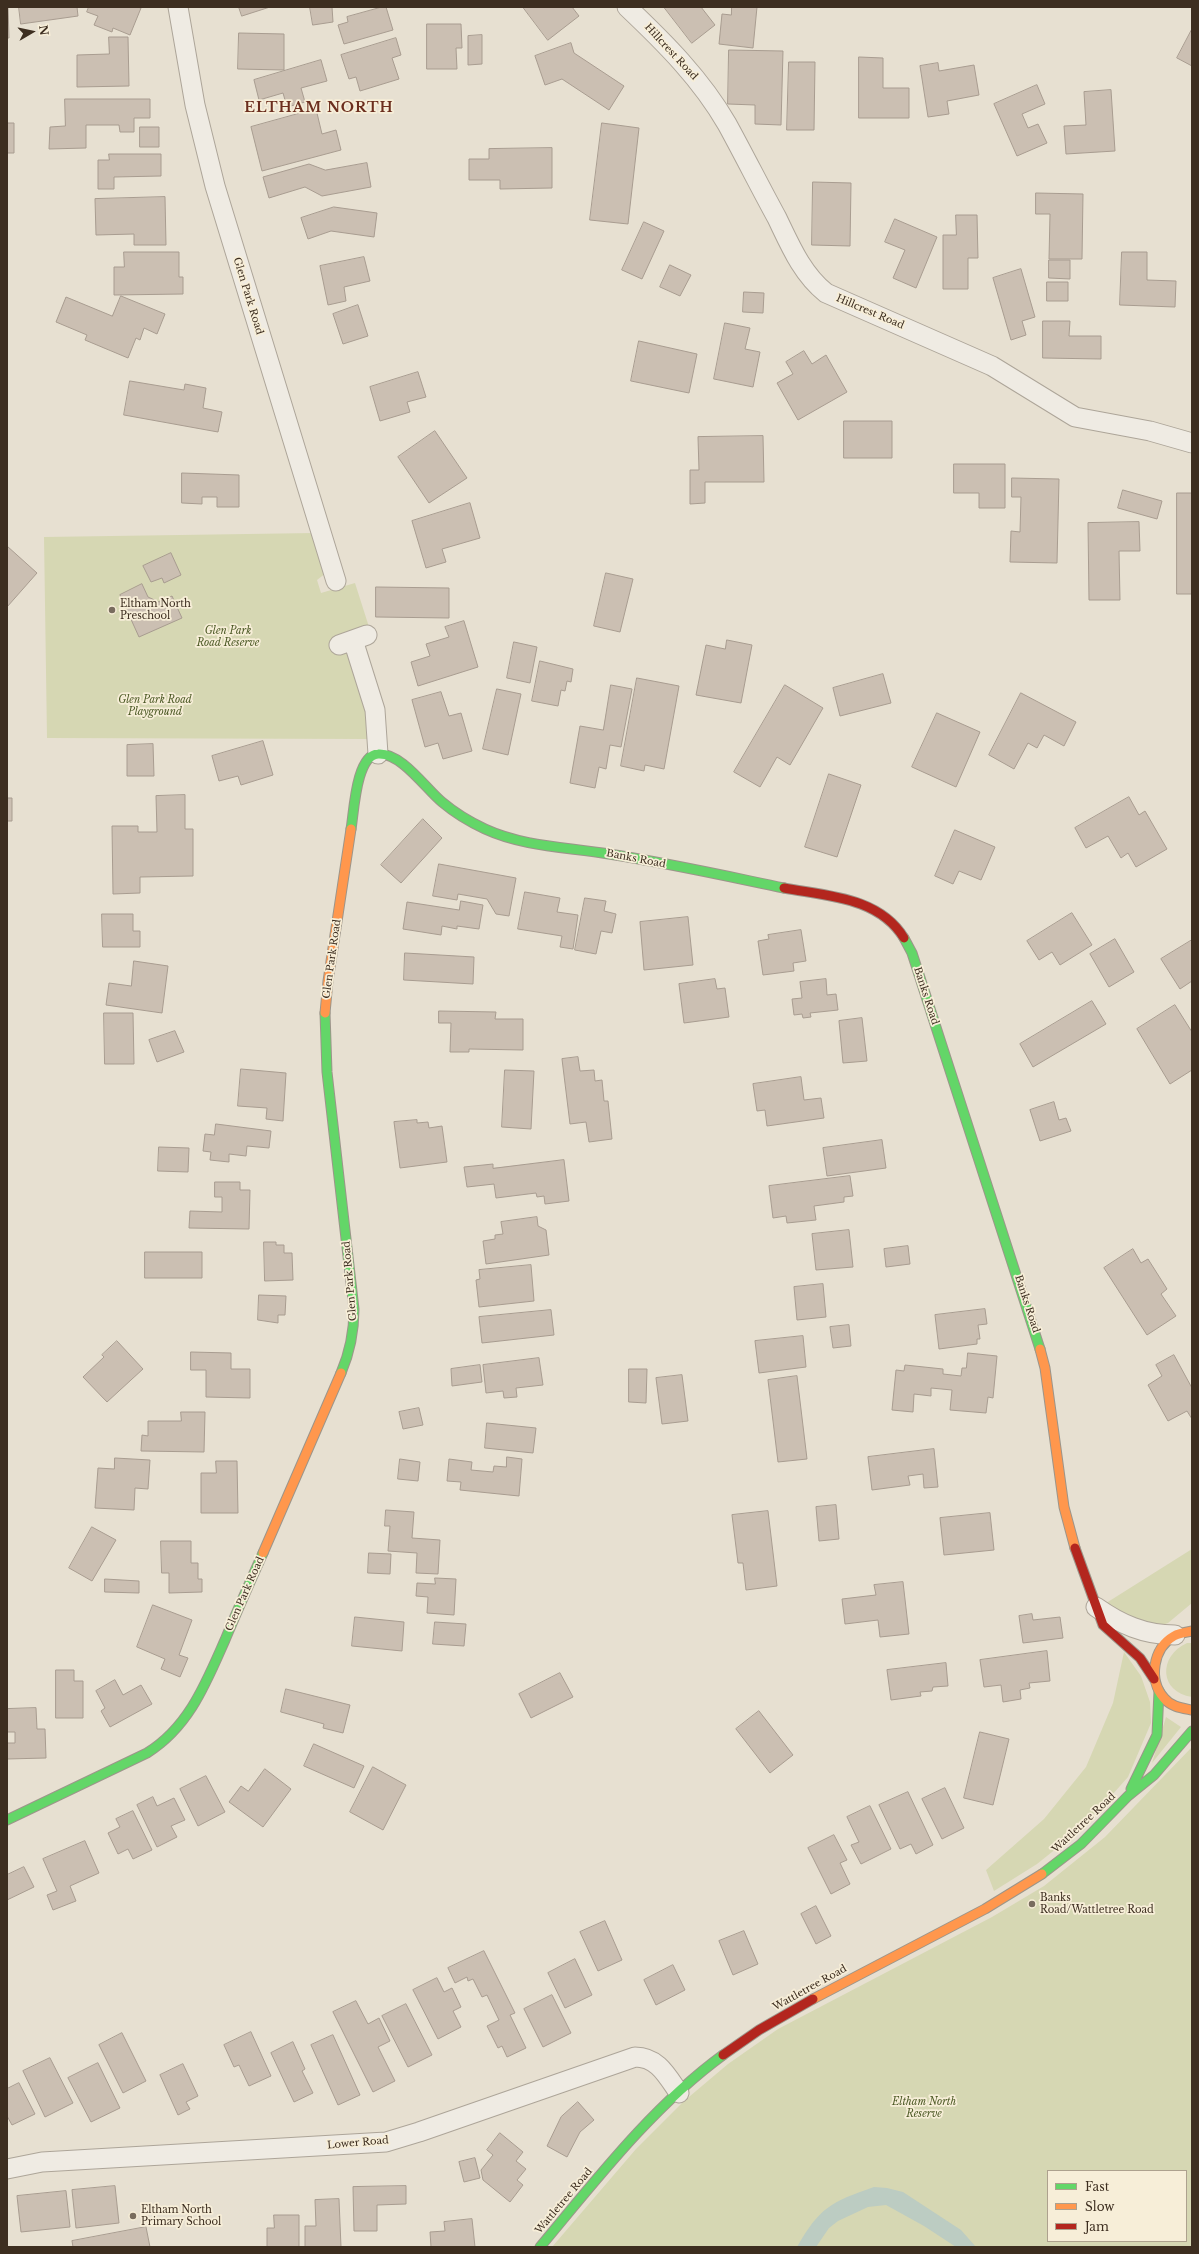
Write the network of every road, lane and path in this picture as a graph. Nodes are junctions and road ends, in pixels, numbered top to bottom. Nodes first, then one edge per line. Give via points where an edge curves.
1 (178, 7) edge
2 (627, 7) edge
3 (1192, 443) edge
4 (336, 581) dead end
5 (353, 640) dead end
6 (378, 754) junction
7 (1096, 1607) junction
8 (1183, 1630) edge
9 (1154, 1679) junction
10 (1159, 1691) junction
11 (1192, 1710) edge
12 (1192, 1731) edge
13 (1128, 1796) junction
14 (7, 1820) edge
15 (678, 2094) junction
16 (7, 2168) edge
17 (540, 2247) edge

1 - 4 street, Glen Park Road via 195,105 214,186
2 - 3 street, Hillcrest Road via 666,44 711,99 792,249 808,275 826,293 986,362 1075,417 1150,431
5 - 6 street via 375,710
6 - 7 street, Banks Road via 388,754 399,759 450,809 476,825 502,836 627,856 852,901 878,911 898,929 912,953 1035,1329 1046,1375 1064,1507 1077,1556
6 - 14 street, Glen Park Road via 365,763 360,773 328,981 324,1026 354,1309 354,1326 348,1358 204,1687 189,1713 170,1735 147,1753
7 - 8 street via 1116,1621 1141,1631
7 - 9 street, Banks Road via 1103,1625 1140,1658
8 - 9 street via 1164,1642 1157,1653 1153,1666
9 - 10 street
10 - 11 street via 1176,1707
10 - 13 street, Wattletree Road via 1157,1735
12 - 13 street, Wattletree Road via 1163,1765
13 - 15 street, Wattletree Road via 1081,1844 1038,1877 985,1909 769,2023 721,2056
15 - 16 street, Lower Road via 656,2063 635,2056 386,2142 42,2162
15 - 17 street, Wattletree Road via 612,2161

